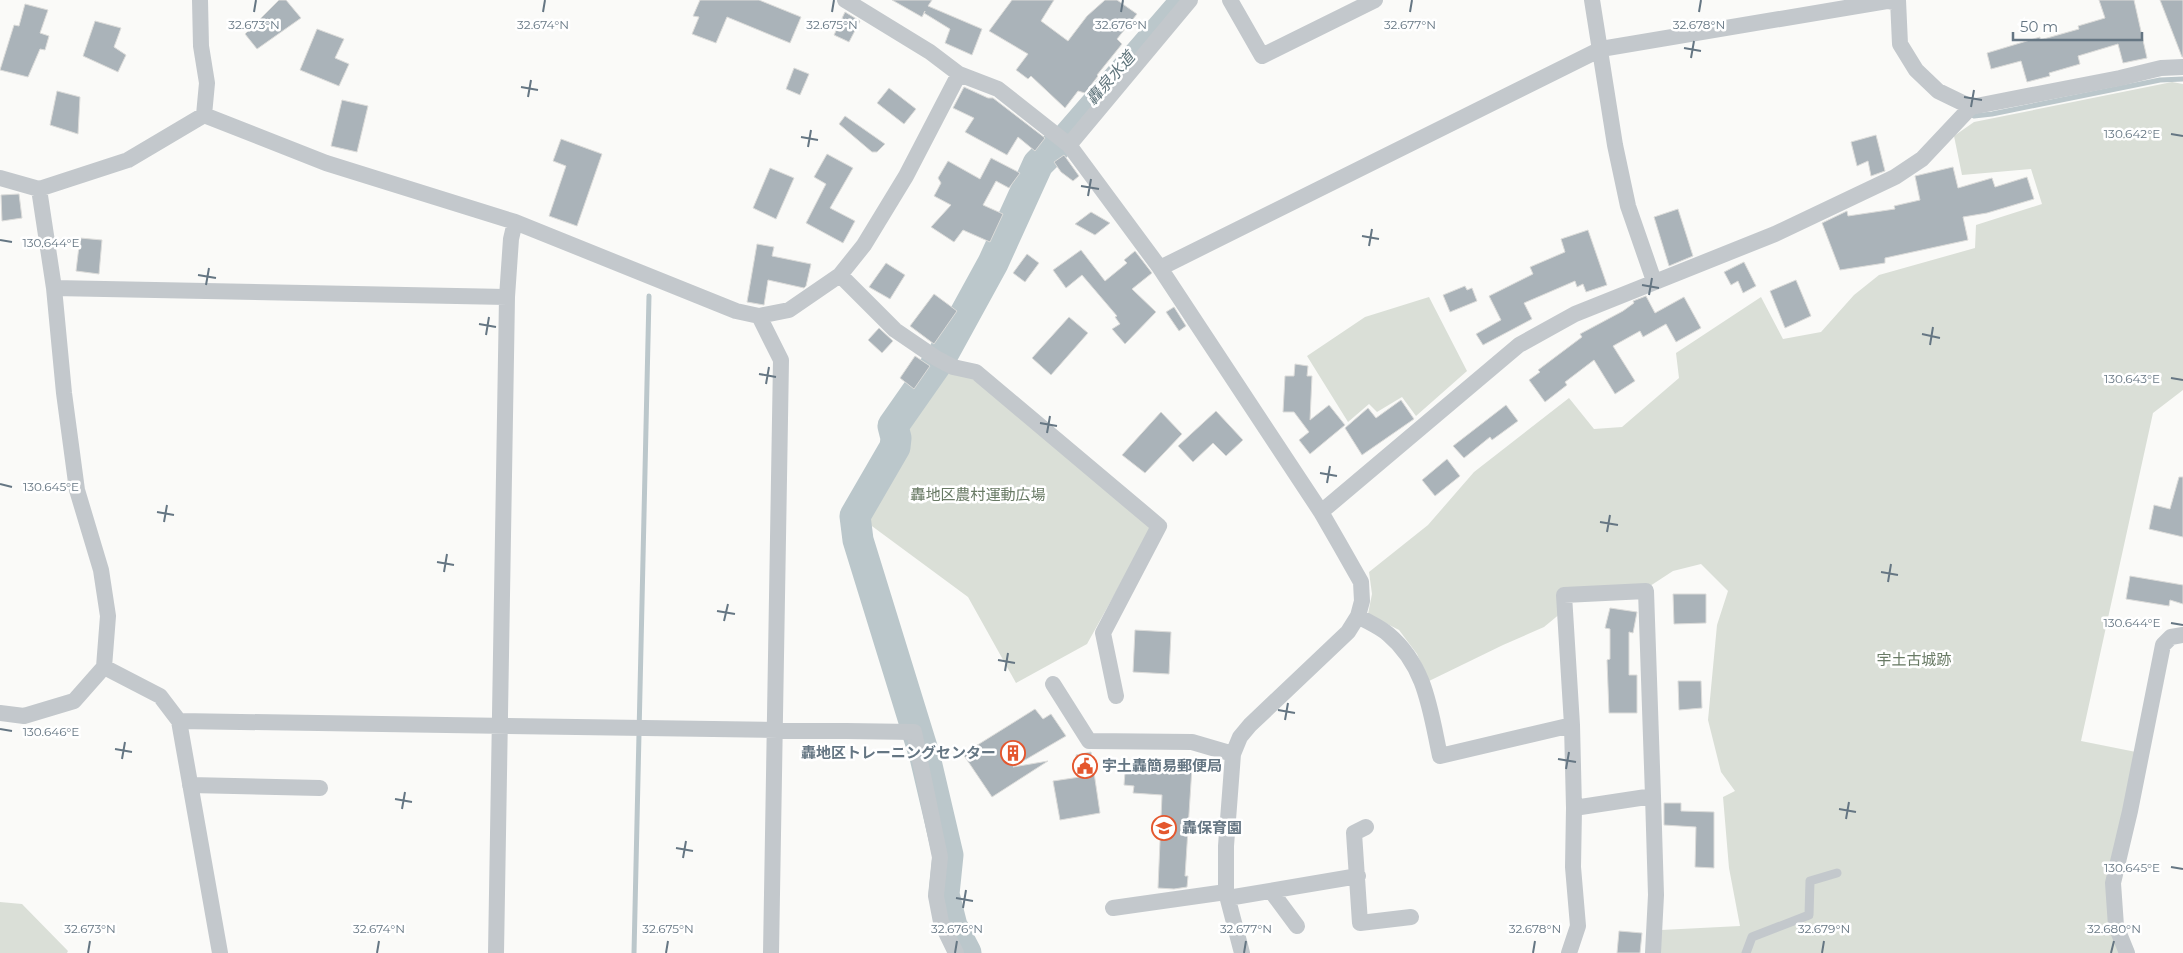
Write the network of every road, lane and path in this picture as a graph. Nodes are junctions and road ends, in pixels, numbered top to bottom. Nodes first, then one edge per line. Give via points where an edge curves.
1 (200, 0) edge
2 (845, 0) edge
3 (1190, 0) edge
4 (1230, 0) edge
5 (1375, 0) edge
6 (1592, 0) edge
7 (1898, 2) edge
8 (1601, 49) junction
9 (2183, 66) edge
10 (960, 74) junction
11 (1972, 107) junction
12 (204, 115) junction
13 (1069, 145) junction
14 (0, 178) edge
15 (39, 189) junction
16 (515, 222) junction
17 (1160, 268) junction
18 (840, 275) junction
19 (1654, 281) junction
20 (54, 288) junction
21 (507, 297) junction
22 (759, 316) junction
23 (1321, 512) junction
24 (1358, 616) junction
25 (2183, 635) edge
26 (104, 667) junction
27 (1053, 684) dead end
28 (1116, 696) dead end
29 (0, 713) edge
30 (179, 721) junction
31 (1572, 725) junction
32 (501, 727) junction
33 (774, 730) junction
34 (1233, 754) junction
35 (190, 786) junction
36 (320, 788) dead end
37 (1654, 796) junction
38 (1574, 808) junction
39 (1366, 827) dead end
40 (1837, 873) dead end
41 (1358, 876) junction
42 (1271, 891) junction
43 (1227, 895) junction
44 (1113, 908) dead end
45 (1411, 917) dead end
46 (1298, 926) dead end
47 (220, 953) edge
48 (496, 953) edge
49 (771, 953) edge
50 (956, 953) edge
51 (1242, 953) edge
52 (1569, 953) edge
53 (1654, 953) edge
54 (1746, 953) edge
55 (2127, 953) edge

1 - 12 street via 201,46 207,82
2 - 10 street
3 - 13 street
4 - 5 street via 1262,56
6 - 8 street
7 - 8 street via 1887,1
7 - 11 street via 1900,44 1916,70 1938,91
8 - 17 street
8 - 19 street via 1628,206
9 - 11 street
10 - 13 street via 998,89
10 - 18 street via 888,207 864,246
11 - 19 street via 1922,159 1895,177 1775,234
12 - 15 street via 128,160
12 - 16 street via 326,163
13 - 17 street
14 - 15 street
15 - 20 street
16 - 21 street
16 - 22 street via 736,311
17 - 23 street
18 - 22 street via 789,310
18 - 28 street via 895,330 953,368 976,372 1159,526 1103,633
19 - 23 street via 1575,314 1519,345
20 - 21 street
20 - 26 street via 77,490 101,570 108,616
21 - 32 street
22 - 33 street via 781,360
23 - 24 street via 1361,582 1362,601
24 - 31 street via 1387,633 1408,653 1424,682 1440,756
24 - 34 street via 1348,632 1250,725 1240,737
25 - 55 street via 2171,636 2163,645 2113,883 2116,926
26 - 29 street via 74,701 24,716
26 - 30 street via 160,696
27 - 34 street via 1089,741 1192,742
30 - 32 street
30 - 35 street
31 - 37 street via 1564,595 1646,590
31 - 38 street
32 - 33 street
32 - 48 street
33 - 49 street
33 - 50 street via 914,732 940,857 936,896 941,922
34 - 43 street via 1228,805
35 - 36 street
35 - 47 street
37 - 38 street
37 - 53 street
38 - 52 street via 1573,868 1578,926
39 - 41 street via 1354,833
40 - 54 lane via 1810,881 1809,915 1752,937
41 - 42 street
41 - 45 street via 1360,923
42 - 43 street
42 - 46 street
43 - 44 street
43 - 51 street

